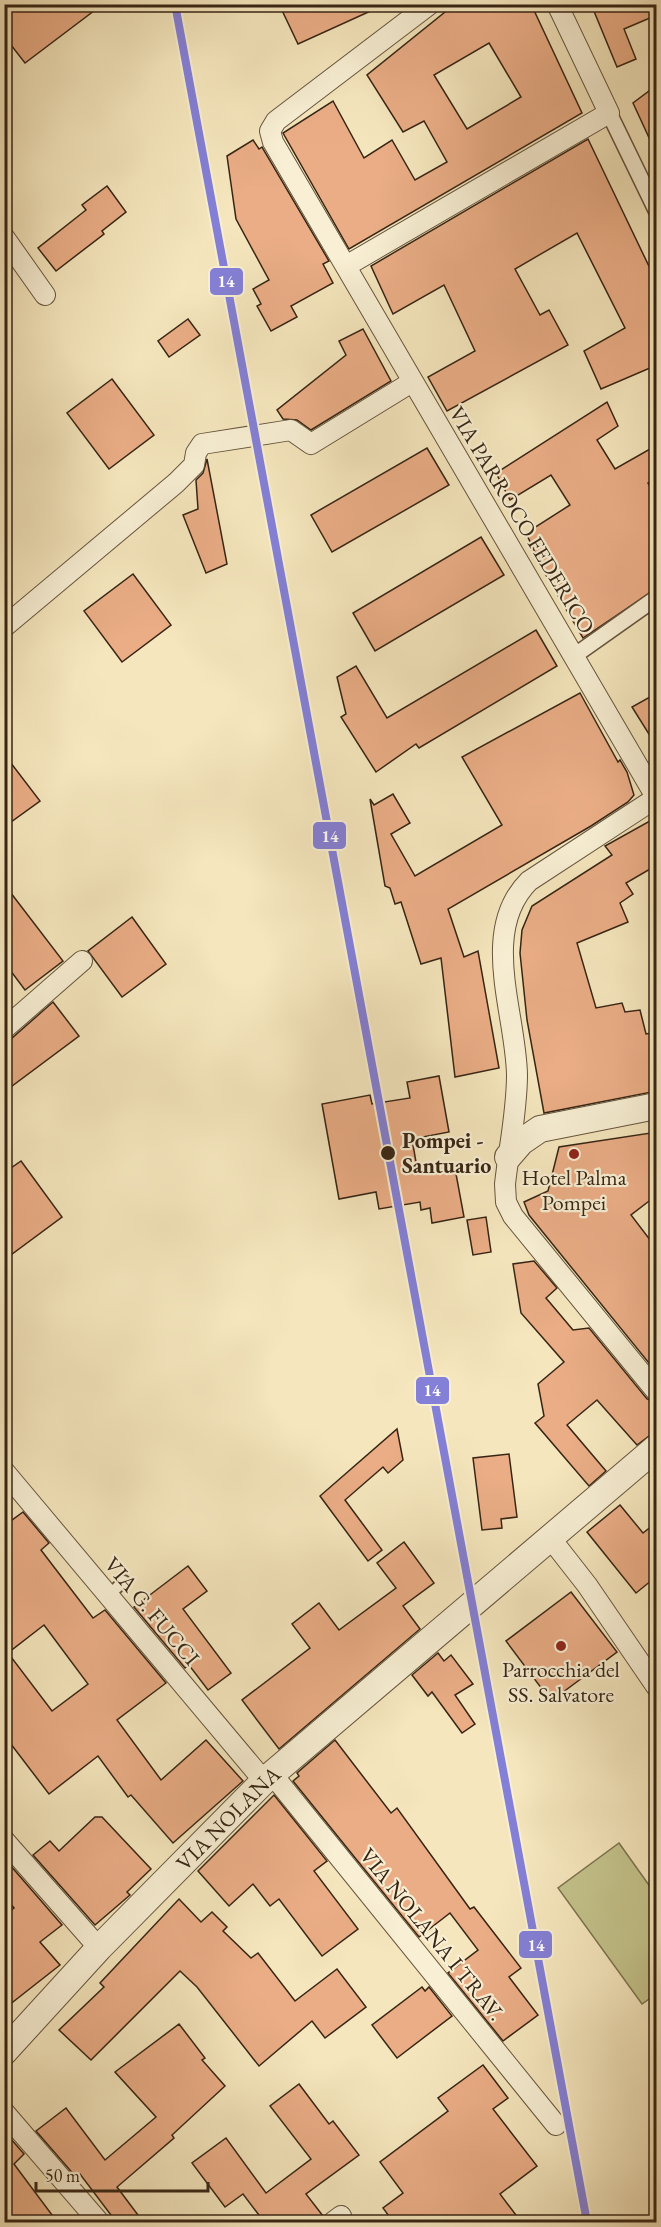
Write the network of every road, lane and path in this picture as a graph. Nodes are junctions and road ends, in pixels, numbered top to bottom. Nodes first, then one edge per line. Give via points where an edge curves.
1 (429, 4) edge
2 (557, 4) edge
3 (609, 112) junction
4 (657, 210) edge
5 (4, 237) edge
6 (346, 266) junction
7 (45, 295) dead end
8 (412, 382) junction
9 (657, 598) edge
10 (4, 627) edge
11 (574, 656) junction
12 (657, 798) edge
13 (82, 961) dead end
14 (4, 1029) edge
15 (657, 1106) edge
16 (508, 1157) junction
17 (657, 1391) edge
18 (657, 1448) edge
19 (4, 1471) edge
20 (551, 1539) junction
21 (124, 1581) dead end
22 (108, 1596) junction
23 (657, 1686) edge
24 (268, 1777) junction
25 (4, 1840) edge
26 (99, 1948) junction
27 (4, 2052) edge
28 (4, 2112) edge
29 (556, 2125) dead end
30 (99, 2223) edge

1 - 6 street, VIA PARROCO FEDERICO via 276,121 270,131
2 - 3 street
3 - 4 street
3 - 6 street
5 - 7 street
6 - 8 street, VIA PARROCO FEDERICO
8 - 10 street via 310,444 291,430 202,444 194,465 176,483
8 - 11 street, VIA PARROCO FEDERICO
9 - 11 street
11 - 12 street, VIA PARROCO FEDERICO
12 - 16 street via 545,870 515,895 506,918 503,942 517,1075
13 - 14 street
15 - 16 street via 540,1129
16 - 17 street via 506,1202 513,1216
18 - 20 street, VIA NOLANA
19 - 22 street, VIA G. FUCCI
20 - 23 street
20 - 24 street, VIA NOLANA
21 - 22 lane
22 - 24 street, VIA G. FUCCI
24 - 26 street, VIA NOLANA
24 - 29 street, VIA NOLANA I TRAV.
25 - 26 street
26 - 27 street, VIA NOLANA
28 - 30 street

